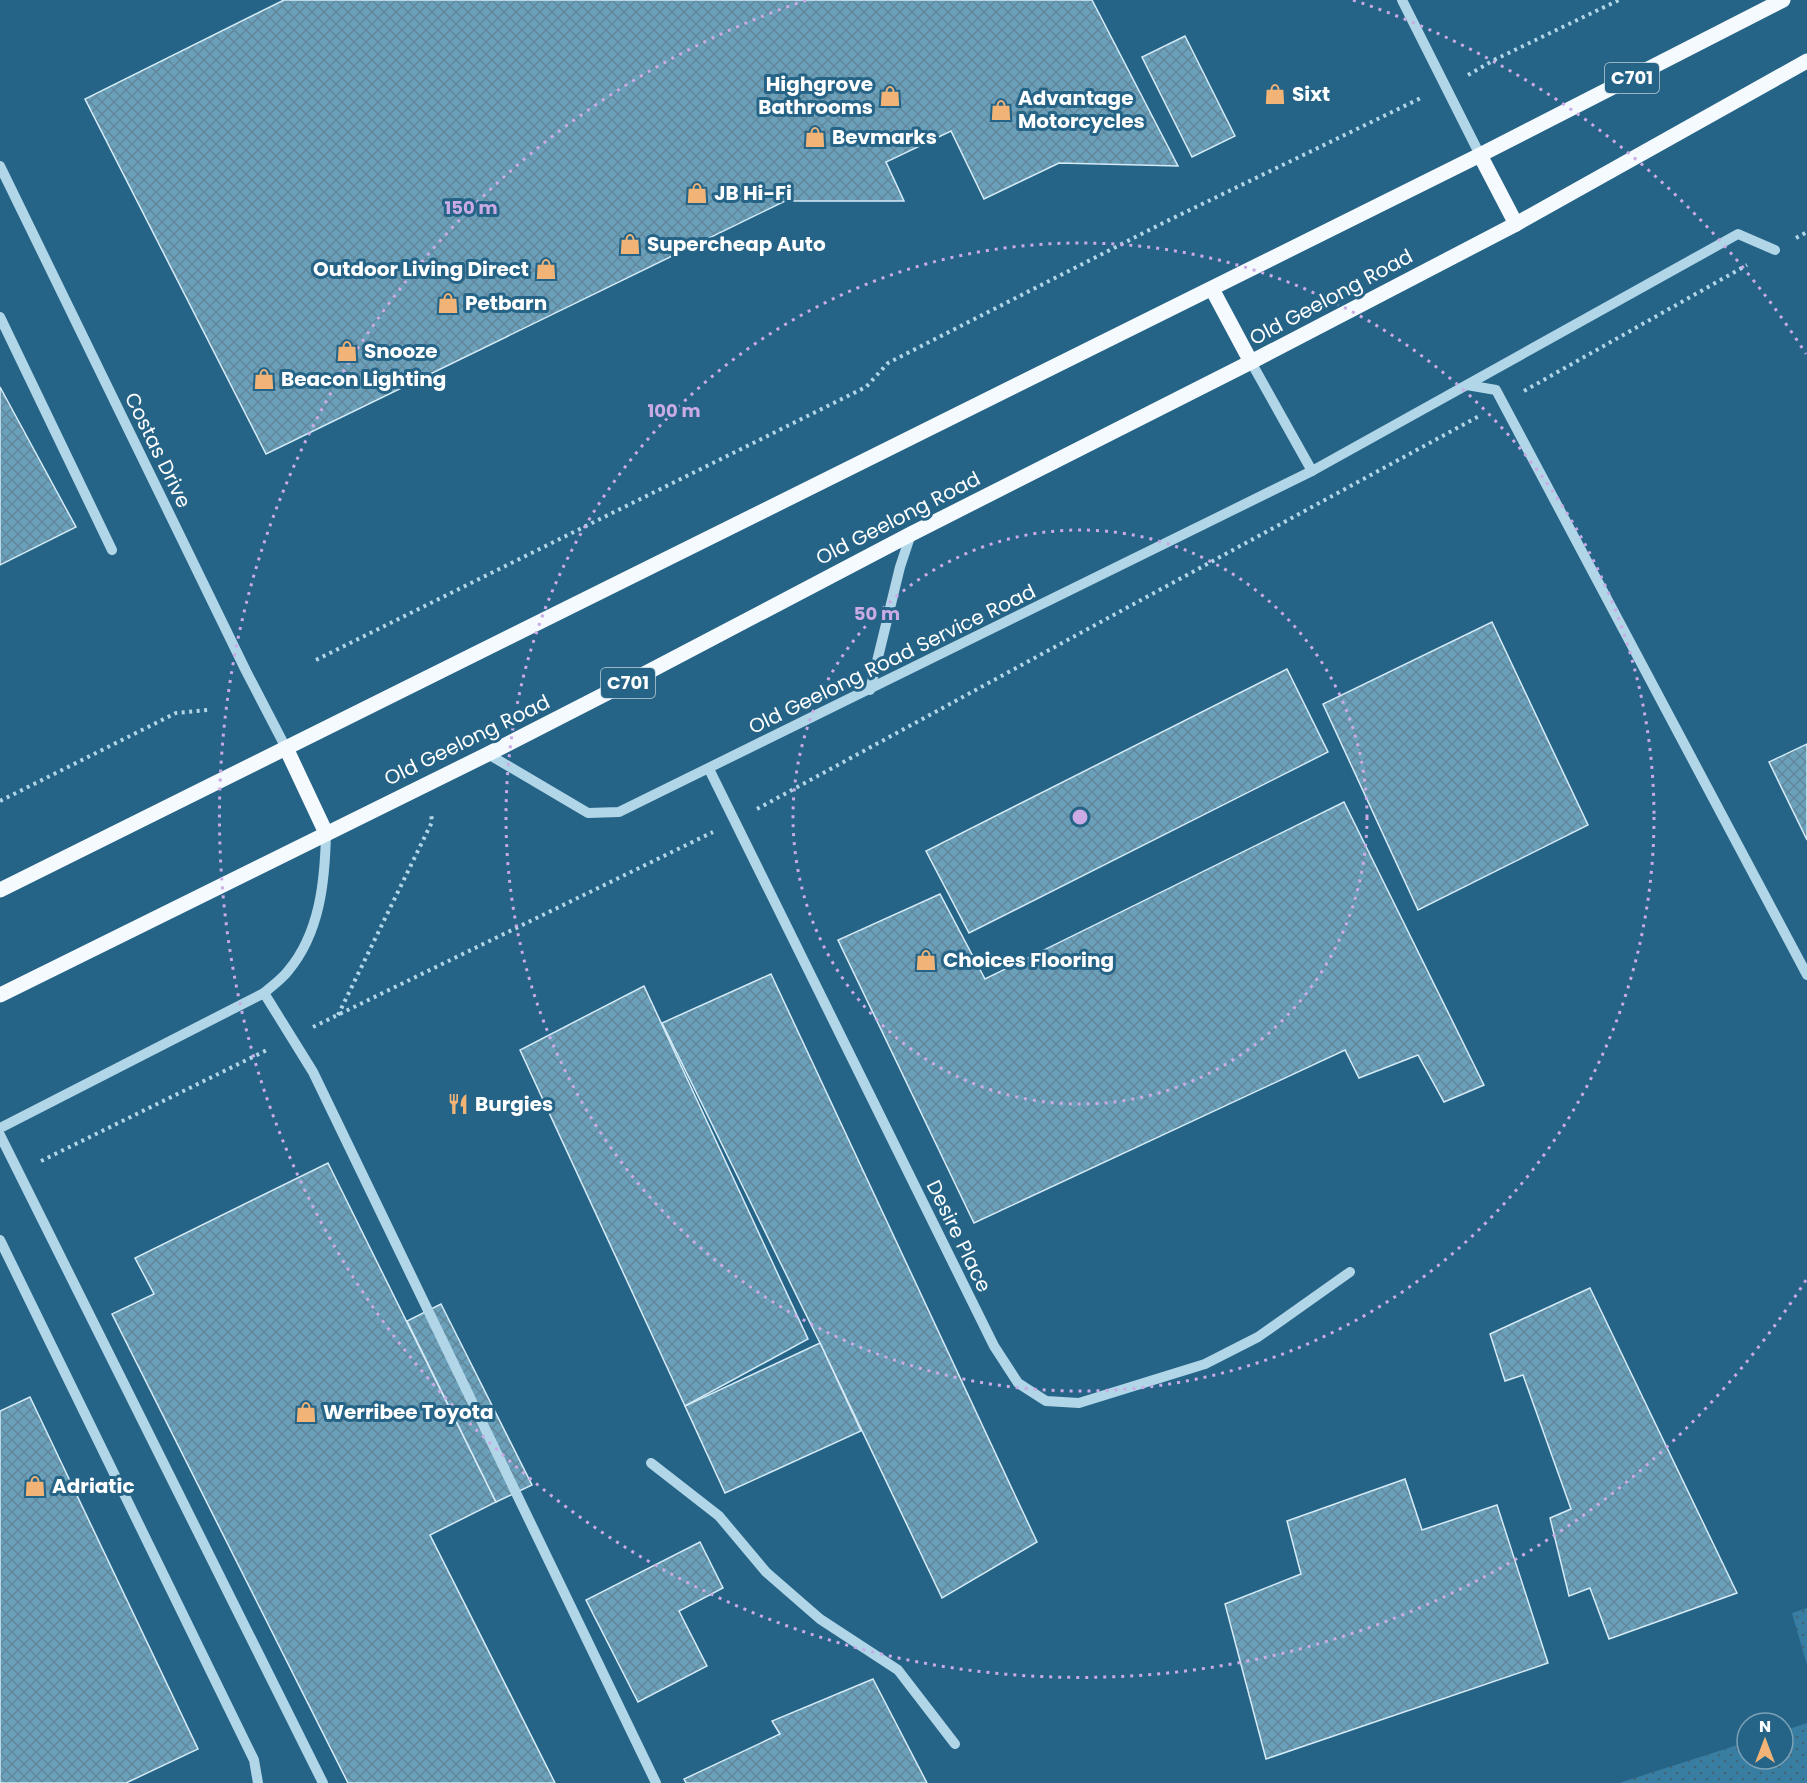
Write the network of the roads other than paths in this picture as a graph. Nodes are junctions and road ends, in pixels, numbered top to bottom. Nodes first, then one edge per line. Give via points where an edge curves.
1 (1402, 0) edge
2 (1783, 0) edge
3 (1807, 60) edge
4 (1480, 155) junction
5 (0, 166) edge
6 (1516, 224) junction
7 (1774, 250) road end
8 (1212, 289) junction
9 (0, 317) edge
10 (1251, 362) junction
11 (1467, 385) junction
12 (1312, 471) junction
13 (911, 534) junction
14 (112, 550) dead end
15 (870, 690) junction
16 (286, 748) junction
17 (488, 754) junction
18 (709, 769) junction
19 (326, 833) junction
20 (0, 890) edge
21 (1807, 975) edge
22 (264, 993) junction
23 (0, 995) edge
24 (0, 1128) edge
25 (0, 1135) edge
26 (0, 1240) edge
27 (1350, 1272) dead end
28 (651, 1464) dead end
29 (955, 1744) dead end
30 (258, 1783) edge
31 (323, 1783) edge
32 (656, 1783) edge

1 - 4 street
2 - 4 main road, C701
3 - 6 main road, Old Geelong Road / C701
4 - 6 main road
4 - 8 main road, C701
5 - 16 street, Costas Drive
6 - 10 main road, Old Geelong Road / C701
7 - 11 street, Old Geelong Road Service Road via 1738,234
8 - 10 main road
8 - 16 main road, C701
9 - 14 street
10 - 12 street
10 - 13 main road, Old Geelong Road / C701
11 - 12 street, Old Geelong Road Service Road
11 - 21 street via 1496,390 1503,402
12 - 15 street, Old Geelong Road Service Road
13 - 15 street
13 - 17 main road, Old Geelong Road / C701
15 - 18 street, Old Geelong Road Service Road
16 - 19 main road
16 - 20 main road, C701
17 - 18 street, Old Geelong Road Service Road via 588,813 620,812
17 - 19 main road, Old Geelong Road / C701
18 - 27 street, Desire Place via 988,1336 1018,1383 1046,1401 1079,1403 1205,1364 1258,1337
19 - 22 street via 325,871 317,916 288,971
19 - 23 main road, Old Geelong Road / C701
22 - 24 street
22 - 32 street via 313,1072
25 - 31 street
26 - 30 street via 254,1760
28 - 29 street via 719,1516 766,1572 820,1619 898,1670

